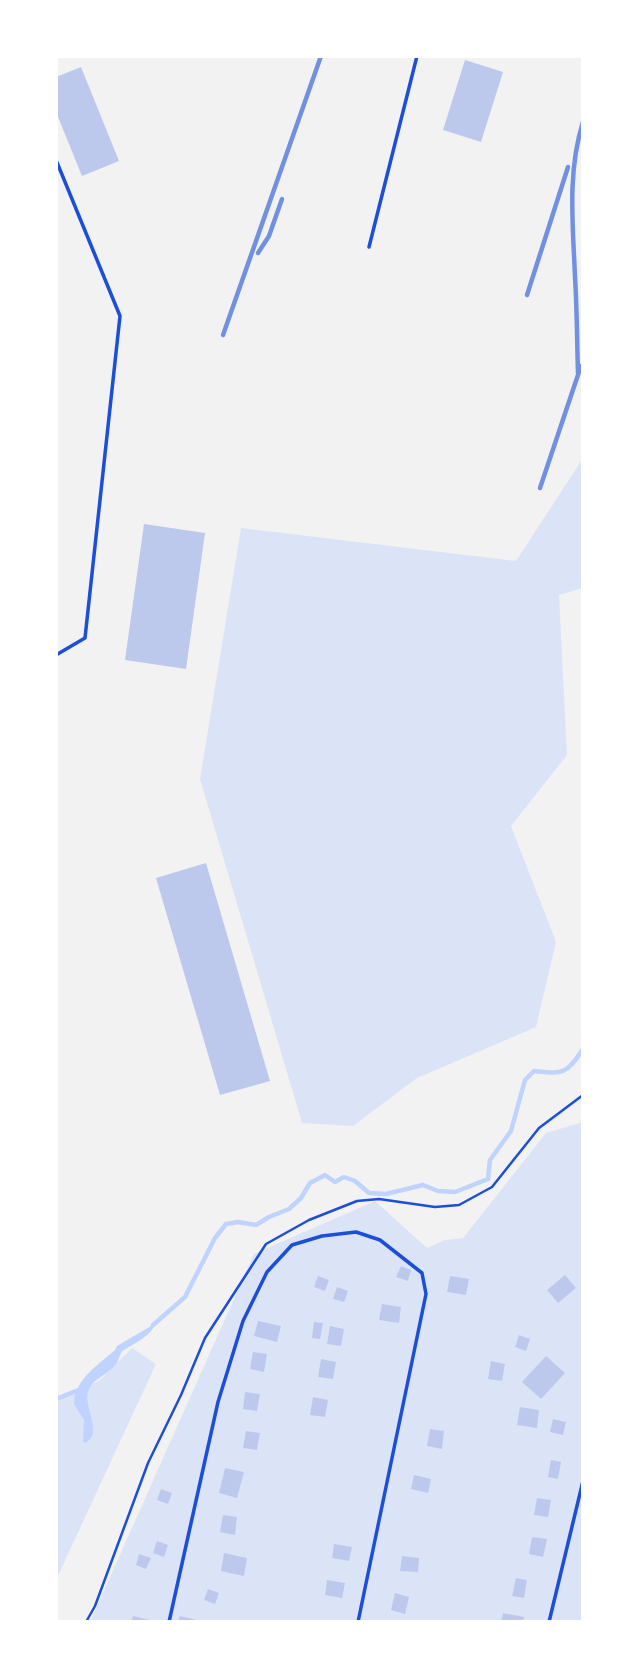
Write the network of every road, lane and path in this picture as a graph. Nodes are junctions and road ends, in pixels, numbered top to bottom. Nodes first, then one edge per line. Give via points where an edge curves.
1 (417, 56) edge
2 (56, 160) edge
3 (369, 247) dead end
4 (56, 655) edge
5 (583, 1095) edge
6 (583, 1481) edge
7 (86, 1622) edge
8 (169, 1622) edge
9 (358, 1622) edge
10 (549, 1622) edge

1 - 3 lane
2 - 4 lane via 120,316 85,638
5 - 7 path via 539,1128 492,1186 459,1205 357,1201 266,1244 205,1338 148,1462
6 - 10 lane
8 - 9 lane via 218,1402 243,1321 267,1272 292,1245 356,1232 380,1240 422,1273 426,1294

